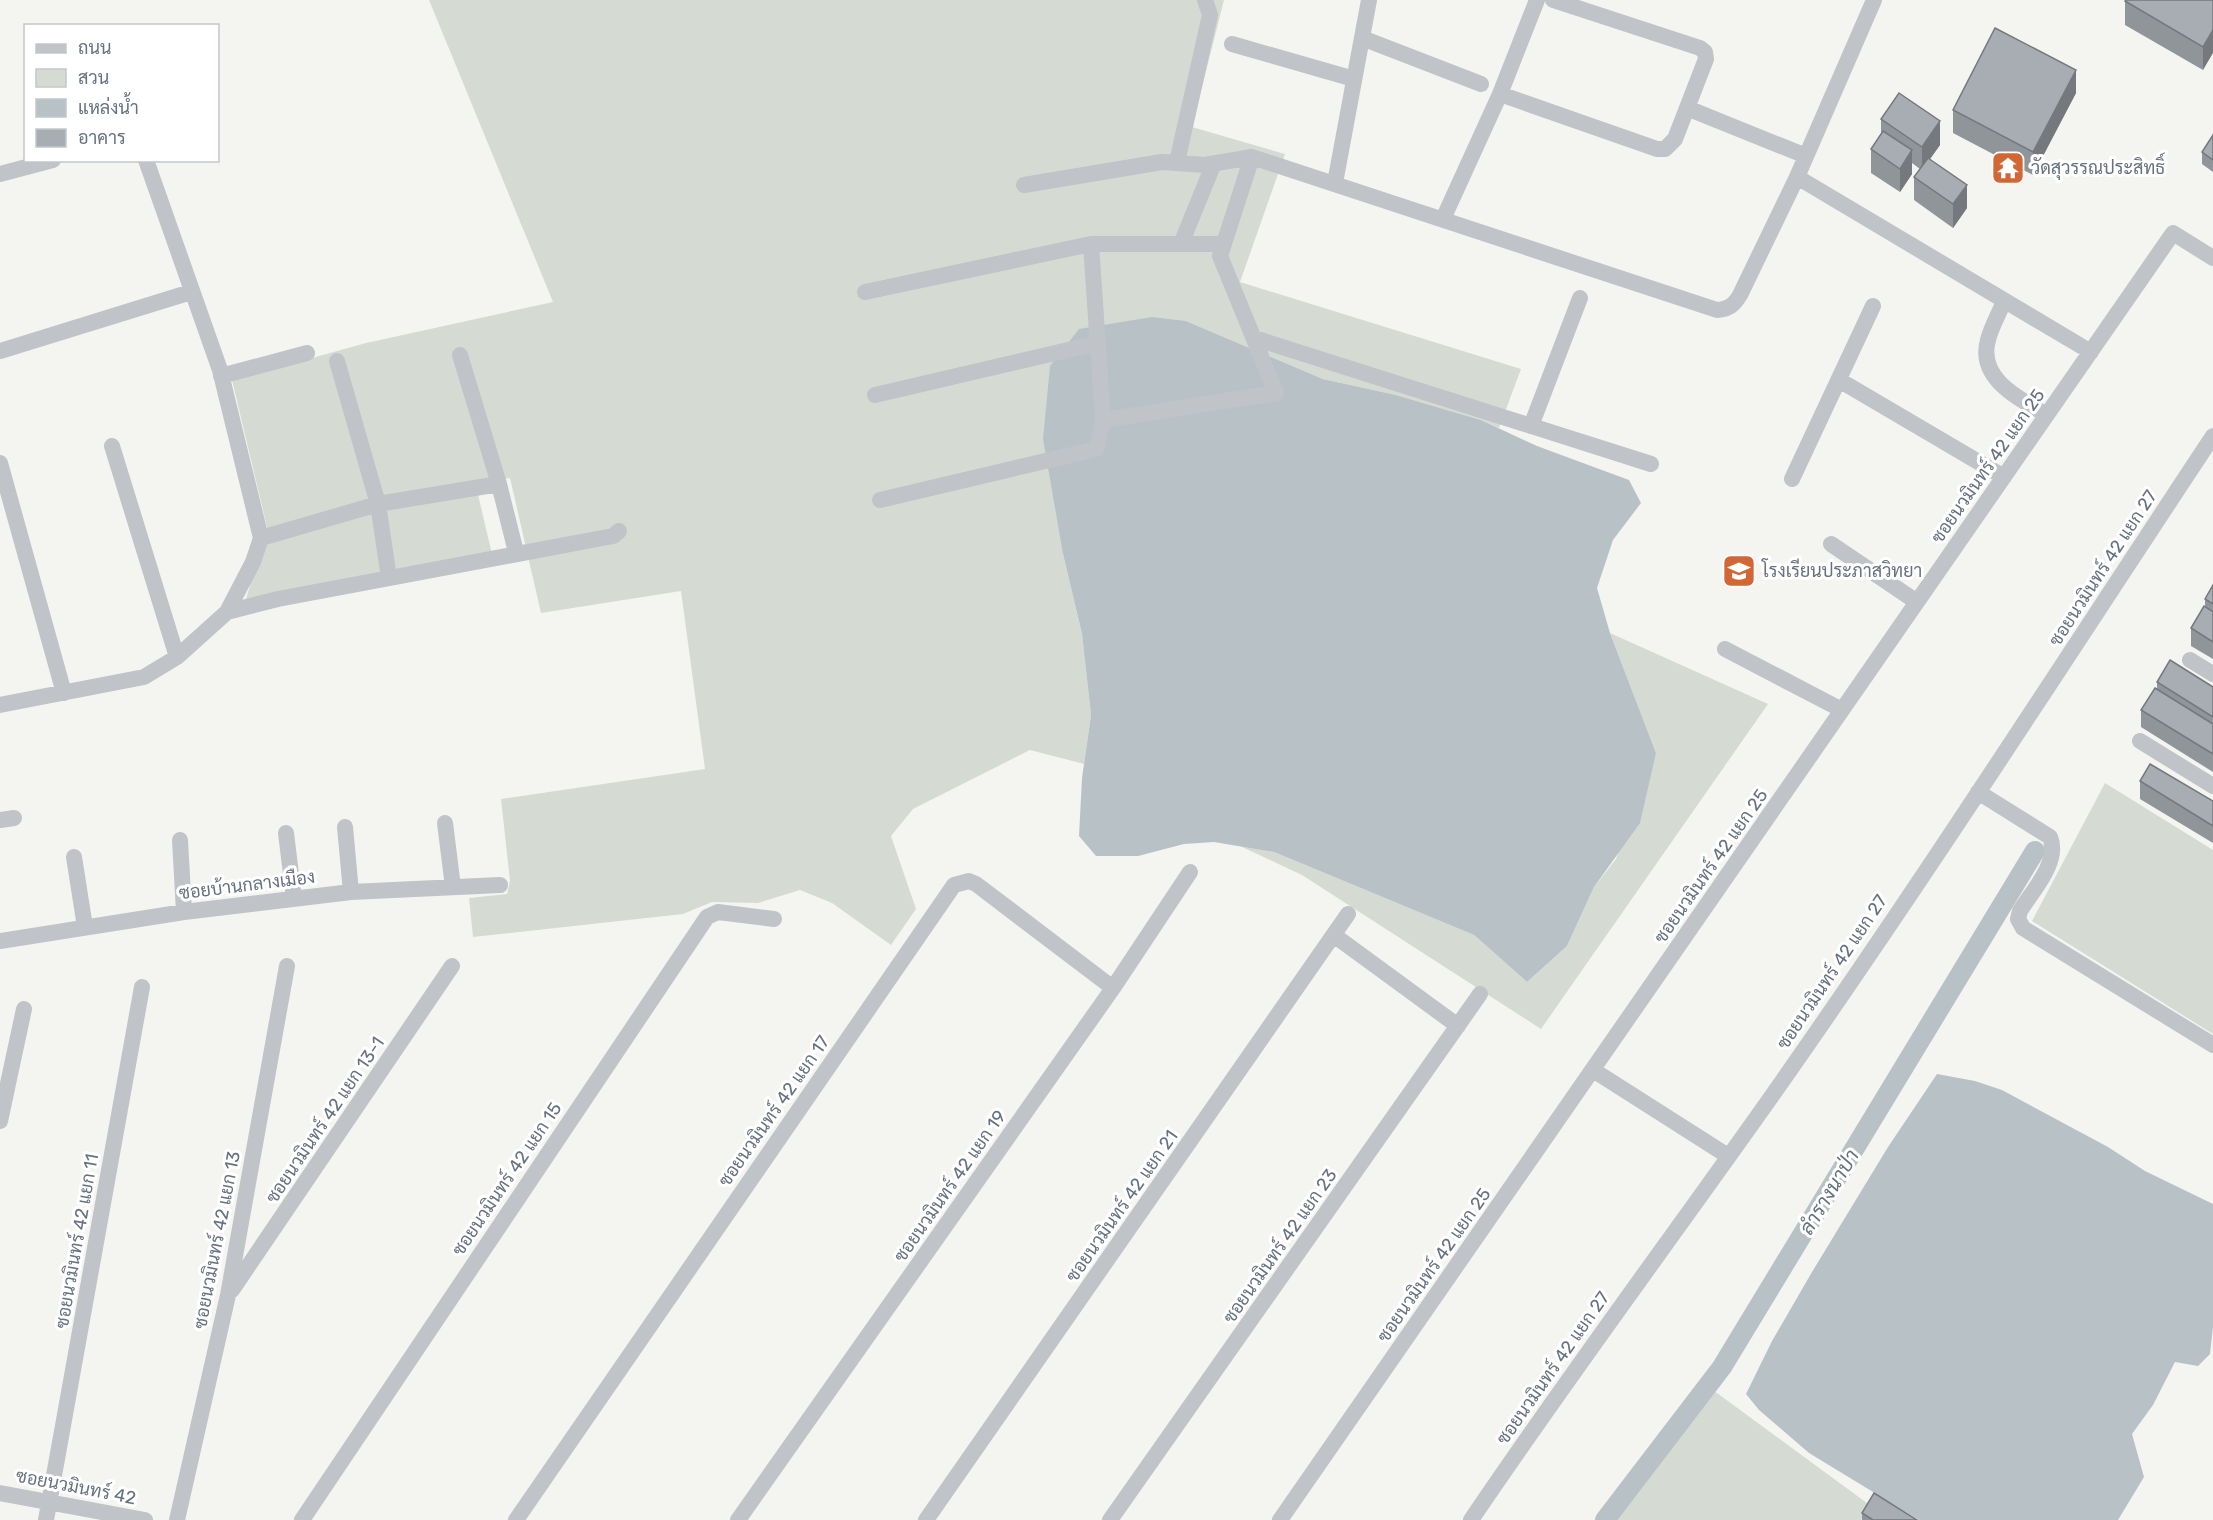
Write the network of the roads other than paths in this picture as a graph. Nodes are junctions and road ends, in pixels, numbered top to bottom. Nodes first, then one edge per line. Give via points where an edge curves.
1 (1205, 0) edge
2 (1368, 0) edge
3 (1537, 0) edge
4 (1553, 0) edge
5 (1874, 0) edge
6 (1362, 38) junction
7 (1232, 44) dead end
8 (1354, 79) junction
9 (1481, 84) dead end
10 (1500, 94) junction
11 (1687, 108) junction
12 (1806, 156) junction
13 (1252, 157) junction
14 (45, 162) edge
15 (147, 162) edge
16 (1178, 162) junction
17 (1214, 164) junction
18 (0, 174) edge
19 (1797, 177) junction
20 (1335, 183) junction
21 (1024, 185) dead end
22 (1443, 219) junction
23 (1224, 243) junction
24 (1091, 244) junction
25 (1180, 244) junction
26 (2213, 258) edge
27 (191, 292) junction
28 (865, 292) dead end
29 (1580, 298) dead end
30 (2004, 301) junction
31 (1873, 306) dead end
32 (1254, 338) junction
33 (1098, 343) junction
34 (0, 351) edge
35 (307, 352) dead end
36 (2091, 352) junction
37 (460, 355) dead end
38 (337, 361) dead end
39 (221, 376) junction
40 (1839, 380) junction
41 (875, 395) dead end
42 (2047, 416) junction
43 (1103, 420) junction
44 (1532, 426) junction
45 (2213, 436) edge
46 (112, 446) dead end
47 (0, 463) edge
48 (1652, 464) dead end
49 (2004, 477) junction
50 (1792, 479) dead end
51 (499, 484) junction
52 (880, 500) dead end
53 (378, 504) junction
54 (620, 531) dead end
55 (261, 538) junction
56 (1830, 544) dead end
57 (516, 552) junction
58 (389, 578) junction
59 (1917, 602) junction
60 (227, 612) junction
61 (1725, 649) dead end
62 (177, 657) junction
63 (2190, 660) dead end
64 (2213, 674) edge
65 (64, 693) junction
66 (0, 705) edge
67 (1842, 710) junction
68 (2140, 741) dead end
69 (2213, 786) edge
70 (1978, 792) junction
71 (445, 823) dead end
72 (345, 828) dead end
73 (286, 833) dead end
74 (180, 840) dead end
75 (74, 857) dead end
76 (1190, 872) dead end
77 (500, 885) dead end
78 (453, 887) junction
79 (351, 892) junction
80 (294, 899) junction
81 (184, 912) junction
82 (1348, 914) dead end
83 (774, 919) dead end
84 (85, 927) junction
85 (1335, 936) junction
86 (0, 941) edge
87 (287, 966) dead end
88 (452, 966) dead end
89 (142, 987) dead end
90 (1113, 988) junction
91 (1480, 994) dead end
92 (24, 1009) dead end
93 (1458, 1026) junction
94 (2213, 1045) edge
95 (1593, 1070) junction
96 (0, 1121) edge
97 (1728, 1156) junction
98 (228, 1295) junction
99 (0, 1493) edge
100 (50, 1502) junction
101 (46, 1520) edge
102 (145, 1520) edge
103 (177, 1520) edge
104 (302, 1520) edge
105 (516, 1520) edge
106 (738, 1520) edge
107 (926, 1520) edge
108 (1110, 1520) edge
109 (1280, 1520) edge
110 (1471, 1520) edge

1 - 16 street via 1210,15
2 - 6 street
3 - 10 street
4 - 11 street via 1705,52 1706,59
5 - 12 street
6 - 8 street
6 - 9 street
7 - 8 street
8 - 20 street
10 - 11 street via 1656,149 1671,145
10 - 22 street
11 - 12 street
12 - 19 street
13 - 17 street
13 - 20 street
13 - 23 street
14 - 18 street
15 - 27 street
16 - 17 street
16 - 21 street
17 - 25 street
19 - 22 street via 1740,295 1726,309 1717,310
19 - 30 street
20 - 22 street
23 - 25 street
23 - 32 street via 1220,256
24 - 25 street
24 - 28 street
24 - 33 street
26 - 36 street, ซอยนวมินทร์ 42 แยก 25 via 2173,233
27 - 34 street
27 - 39 street
29 - 44 street
30 - 36 street
30 - 42 street via 1987,341 1989,367 2007,391
31 - 40 street
32 - 43 street via 1276,393
32 - 44 street
33 - 41 street
33 - 43 street
35 - 39 street
36 - 42 street, ซอยนวมินทร์ 42 แยก 25
37 - 51 street
38 - 53 street
39 - 55 street
40 - 49 street
40 - 50 street
42 - 49 street, ซอยนวมินทร์ 42 แยก 25
43 - 52 street via 1096,449
44 - 48 street
45 - 70 street, ซอยนวมินทร์ 42 แยก 27
46 - 62 street
47 - 65 street
49 - 59 street, ซอยนวมินทร์ 42 แยก 25
51 - 53 street
51 - 57 street
53 - 55 street
53 - 58 street
54 - 57 street via 613,536
55 - 60 street
56 - 59 street
57 - 58 street
58 - 60 street via 278,598
59 - 67 street, ซอยนวมินทร์ 42 แยก 25
60 - 62 street
61 - 67 street
62 - 65 street via 144,677
63 - 64 street
65 - 66 street
67 - 95 street, ซอยนวมินทร์ 42 แยก 25
68 - 69 street
70 - 94 street via 2050,837 2055,849 2020,911 2023,928
70 - 97 street, ซอยนวมินทร์ 42 แยก 27
71 - 78 street
72 - 79 street
73 - 80 street
74 - 81 street
75 - 84 street
76 - 90 street, ซอยนวมินทร์ 42 แยก 19
77 - 78 street, ซอยบ้านกลางเมือง
78 - 79 street, ซอยบ้านกลางเมือง
79 - 80 street, ซอยบ้านกลางเมือง
80 - 81 street, ซอยบ้านกลางเมือง
81 - 84 street, ซอยบ้านกลางเมือง
82 - 85 street, ซอยนวมินทร์ 42 แยก 21
83 - 104 street, ซอยนวมินทร์ 42 แยก 15 via 718,912 707,917
84 - 86 street, ซอยบ้านกลางเมือง
85 - 93 street
85 - 107 street, ซอยนวมินทร์ 42 แยก 21
87 - 98 street, ซอยนวมินทร์ 42 แยก 13
88 - 98 street, ซอยนวมินทร์ 42 แยก 13-1
89 - 100 street, ซอยนวมินทร์ 42 แยก 11
90 - 105 street, ซอยนวมินทร์ 42 แยก 17 via 976,884 962,881 954,885
90 - 106 street, ซอยนวมินทร์ 42 แยก 19
91 - 93 street, ซอยนวมินทร์ 42 แยก 23
92 - 96 street
93 - 108 street, ซอยนวมินทร์ 42 แยก 23
95 - 97 street
95 - 109 street, ซอยนวมินทร์ 42 แยก 25
97 - 110 street, ซอยนวมินทร์ 42 แยก 27
98 - 103 street, ซอยนวมินทร์ 42 แยก 13
99 - 100 street, ซอยนวมินทร์ 42
100 - 101 street, ซอยนวมินทร์ 42 แยก 11
100 - 102 street, ซอยนวมินทร์ 42

